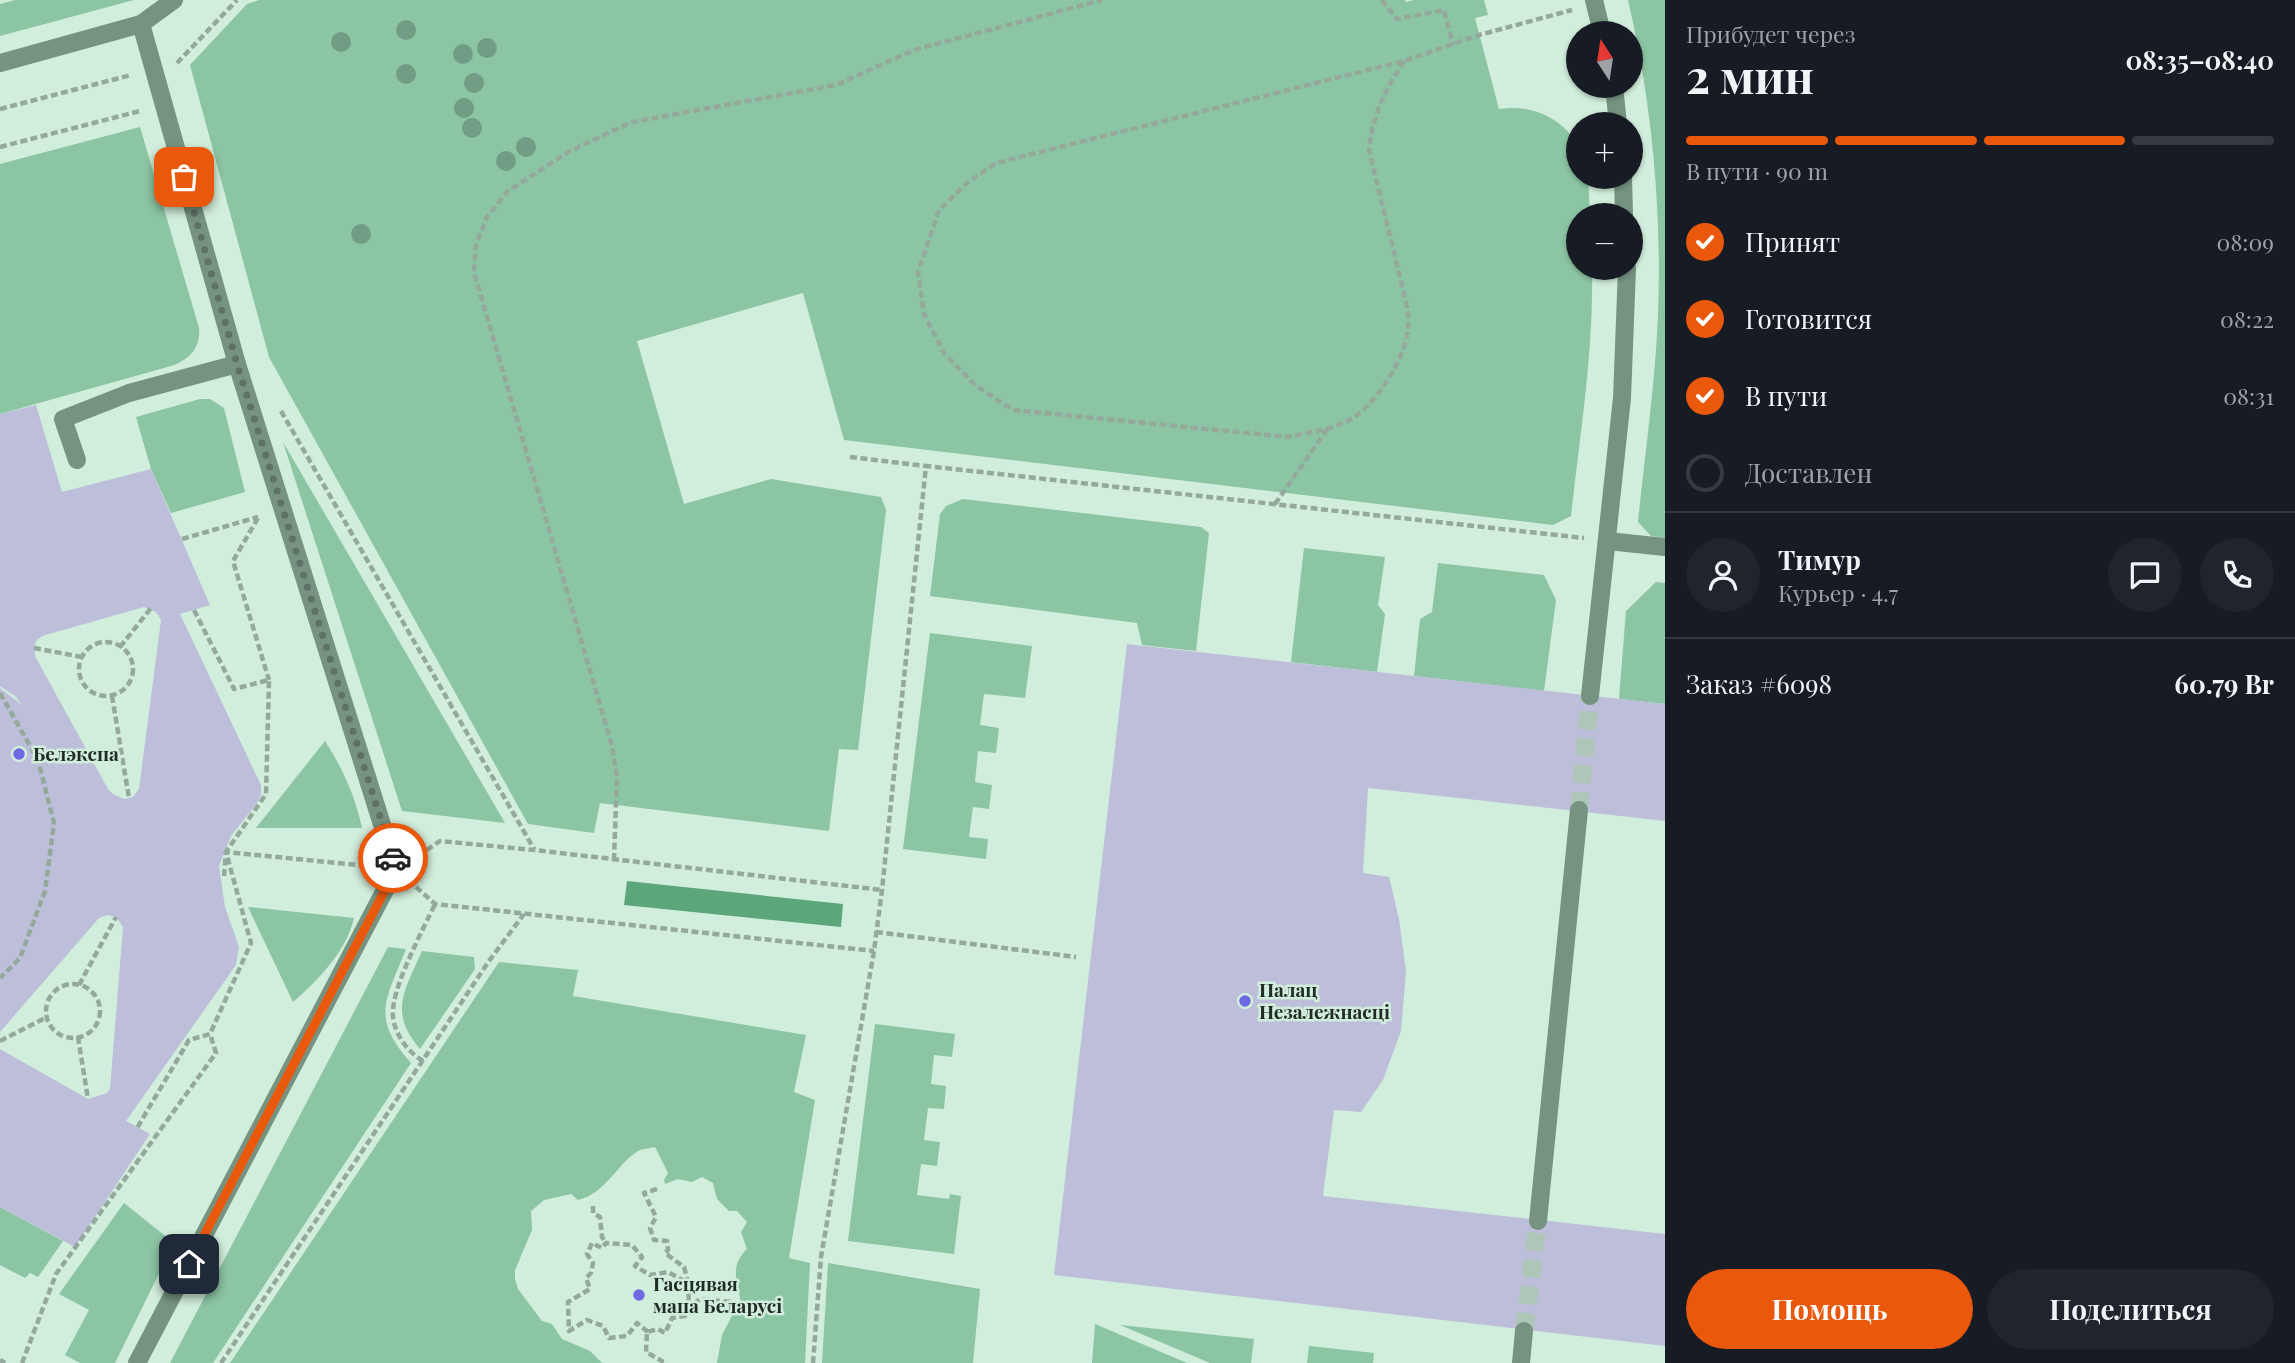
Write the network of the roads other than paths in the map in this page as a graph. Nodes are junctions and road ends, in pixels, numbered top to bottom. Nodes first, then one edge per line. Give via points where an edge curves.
1 (174, 0) edge
2 (1595, 2) edge
3 (1599, 21) edge
4 (141, 24) junction
5 (0, 63) edge
6 (1627, 280) edge
7 (237, 364) junction
8 (77, 460) dead end
9 (1608, 541) junction
10 (1665, 547) edge
11 (1590, 696) tunnel mouth
12 (1579, 810) tunnel mouth
13 (1538, 1221) tunnel mouth
14 (1524, 1331) tunnel mouth
15 (137, 1363) edge
16 (1521, 1363) edge

1 - 4 lane
2 - 3 lane
4 - 5 lane
4 - 7 lane
6 - 9 lane via 1622,398
7 - 8 lane via 129,393 63,419
7 - 15 lane via 396,869
9 - 10 lane
9 - 11 lane
12 - 13 lane
14 - 16 lane

